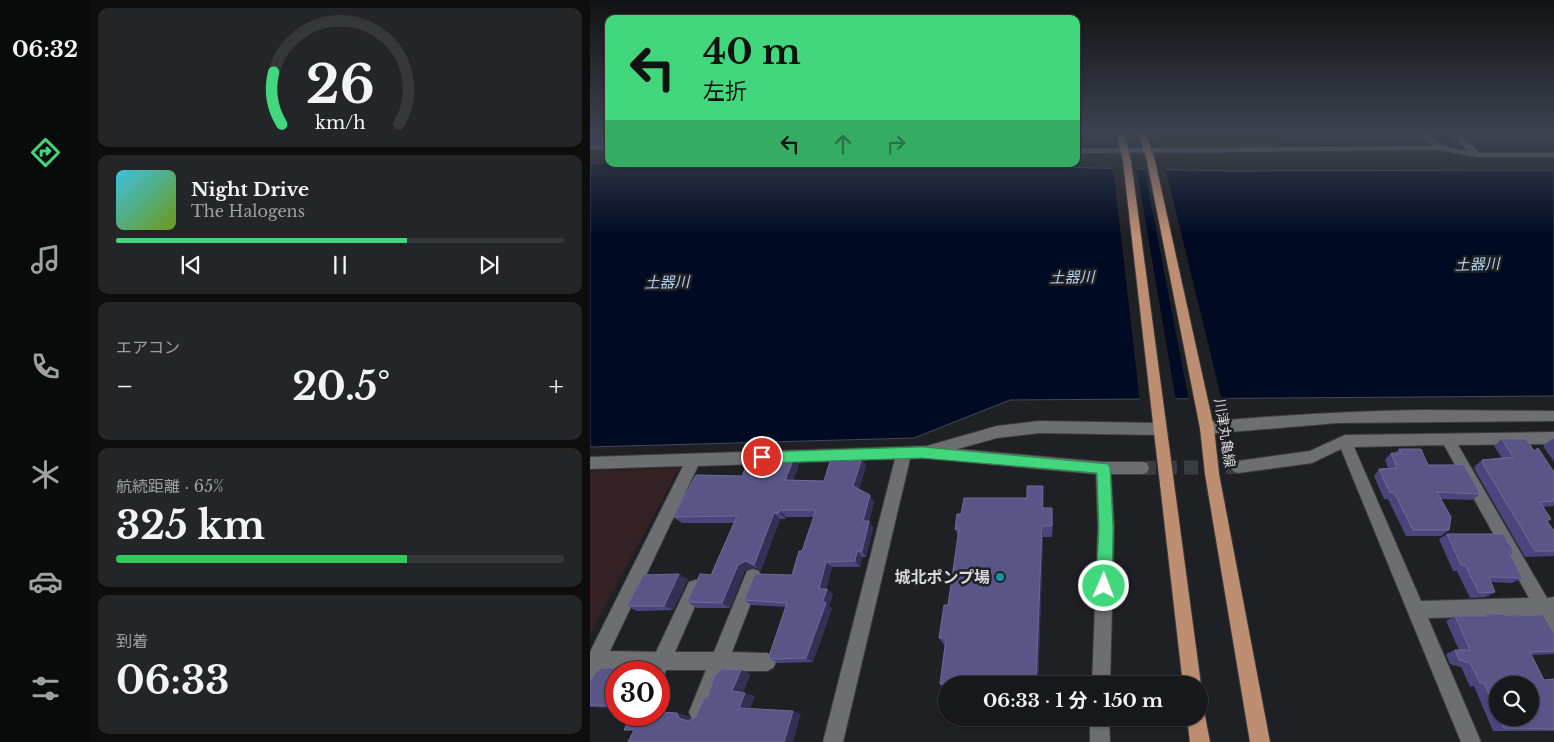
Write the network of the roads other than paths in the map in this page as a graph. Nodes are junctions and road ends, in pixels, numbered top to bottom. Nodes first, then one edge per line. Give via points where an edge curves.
1 (1126, 167) edge
2 (1151, 167) edge
3 (1554, 416) edge
4 (1207, 428) junction
5 (1159, 429) junction
6 (1554, 438) edge
7 (1528, 439) junction
8 (1448, 440) junction
9 (1345, 441) junction
10 (922, 452) junction
11 (904, 453) junction
12 (1538, 454) edge
13 (694, 460) junction
14 (590, 463) edge
15 (1103, 468) junction
16 (1142, 468) tunnel mouth
17 (1238, 468) tunnel mouth
18 (753, 577) edge
19 (699, 579) edge
20 (1548, 606) edge
21 (1416, 610) junction
22 (1554, 626) edge
23 (662, 661) edge
24 (719, 662) junction
25 (767, 662) edge
26 (593, 666) edge
27 (670, 666) edge
28 (1101, 676) edge
29 (1191, 676) edge
30 (699, 712) edge
31 (1100, 726) edge
32 (1198, 726) edge
33 (833, 742) edge
34 (1100, 742) edge
35 (1200, 742) edge
36 (1260, 742) edge
37 (1471, 742) edge

1 - 5 main road
2 - 4 main road, 川津丸亀線
3 - 4 street via 1295,419
4 - 36 main road, 川津丸亀線 via 1212,474
5 - 10 street via 1039,427 997,432
5 - 29 main road
6 - 7 street
7 - 8 street
7 - 12 street
8 - 9 street
8 - 20 street
9 - 17 street via 1312,457
9 - 21 street
10 - 11 street
10 - 15 street
11 - 13 street
11 - 33 street
13 - 14 street
13 - 26 street
15 - 16 street
15 - 28 street via 1106,528
18 - 24 street
19 - 23 street
20 - 21 street
20 - 22 street
21 - 37 street
24 - 25 street
24 - 27 street
24 - 30 street
31 - 34 street
32 - 35 main road

